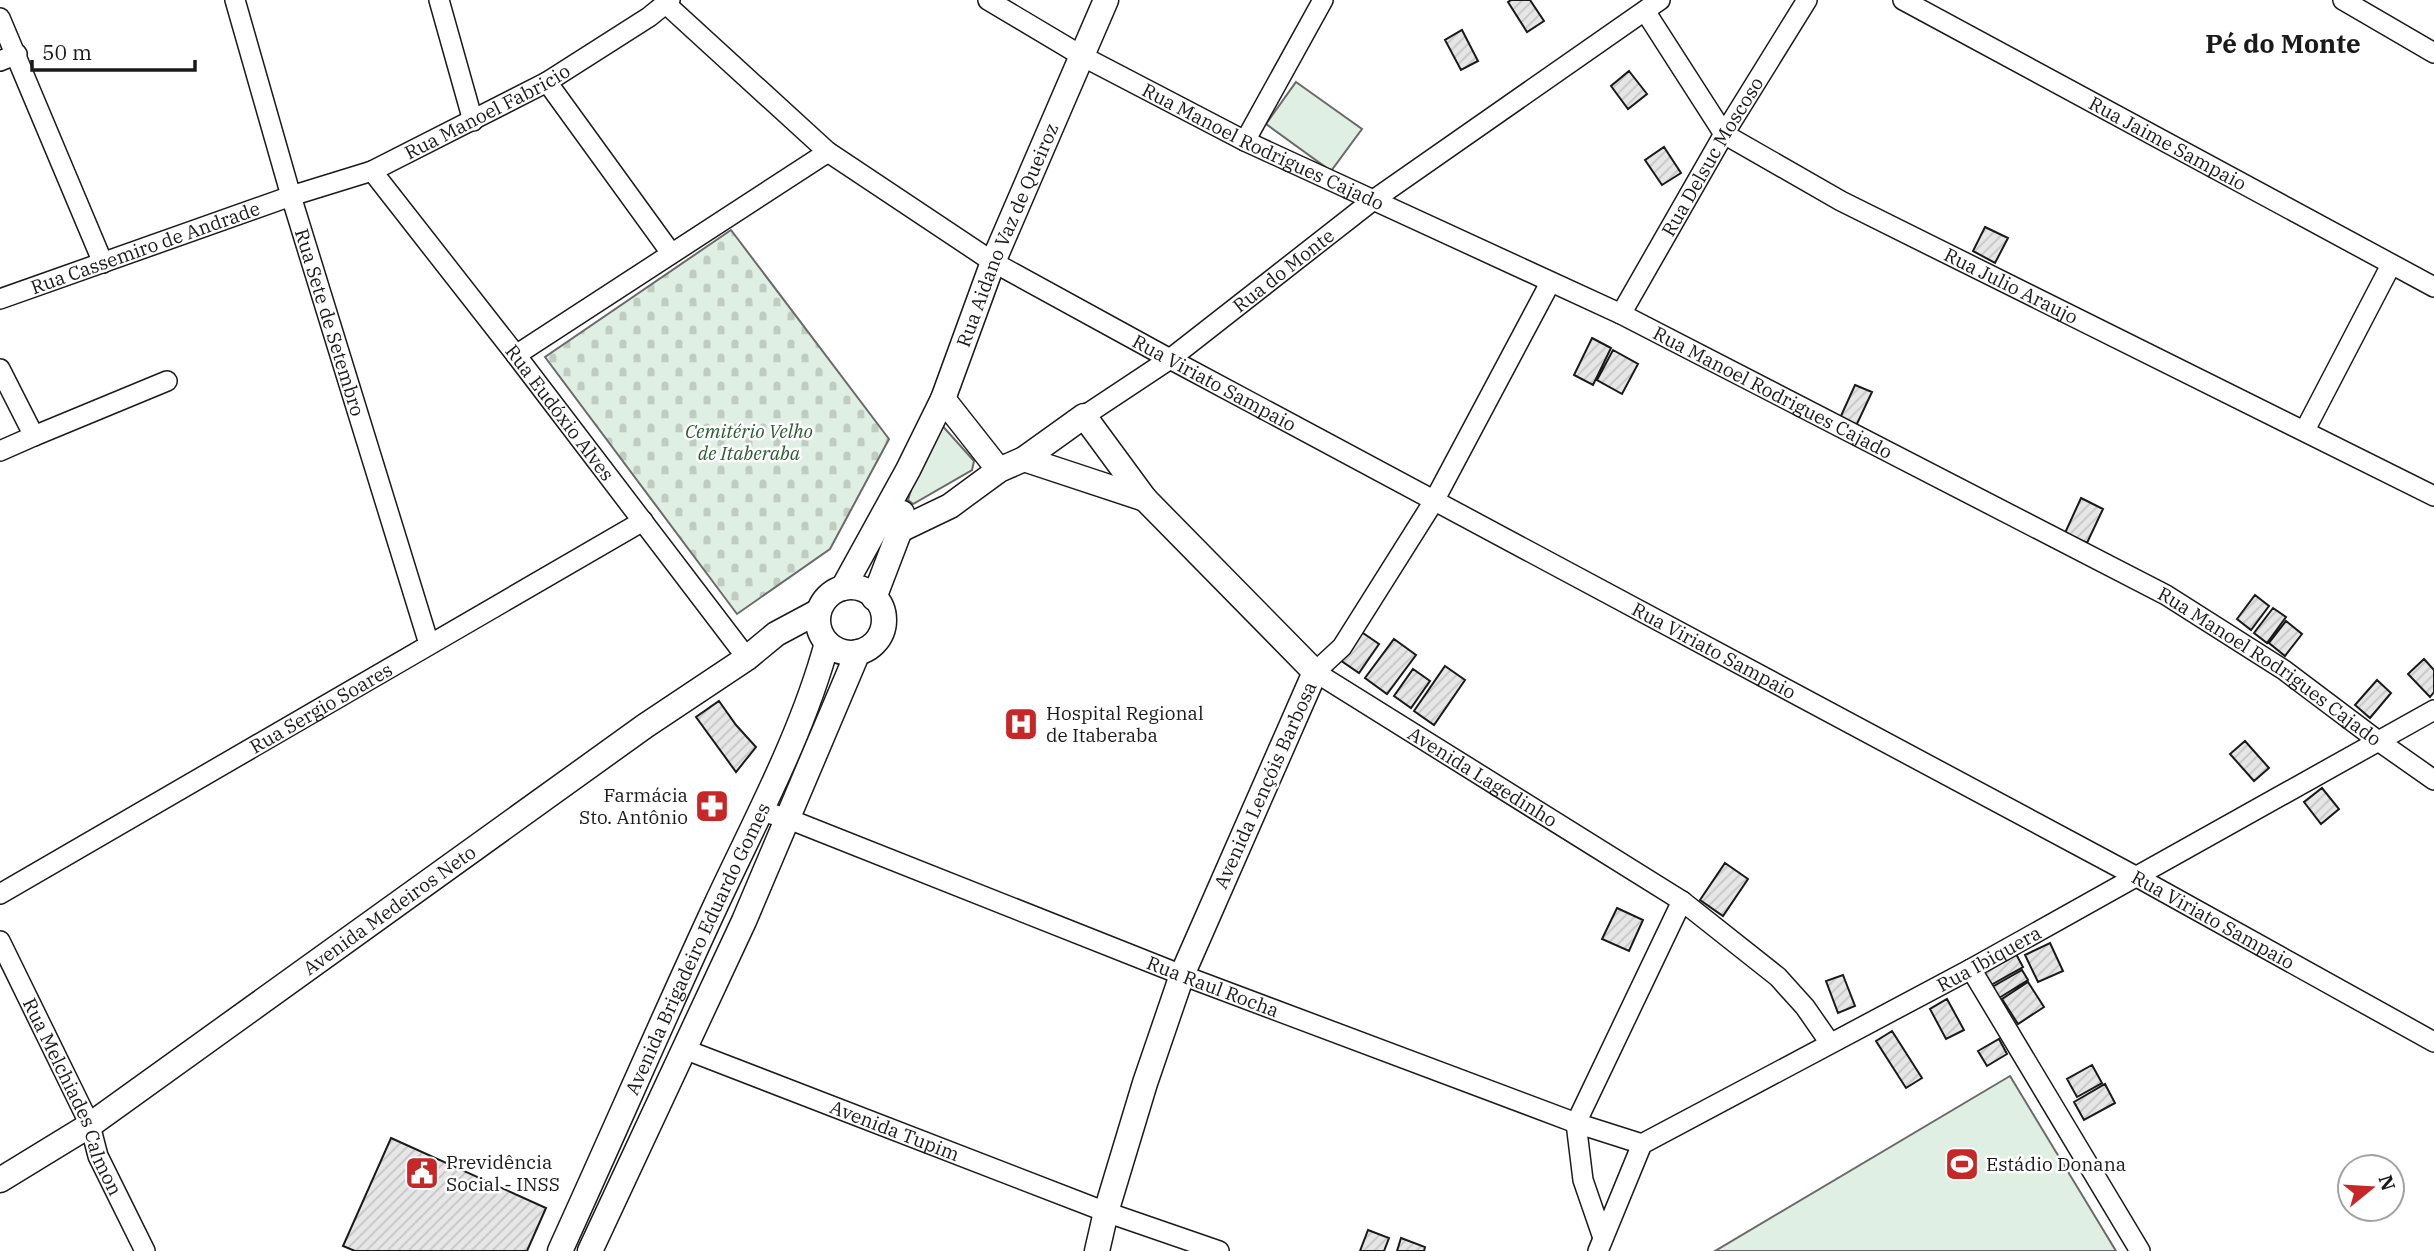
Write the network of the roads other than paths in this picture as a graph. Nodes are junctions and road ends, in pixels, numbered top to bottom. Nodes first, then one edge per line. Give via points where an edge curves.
1 (235, 0) edge
2 (439, 0) edge
3 (988, 0) edge
4 (1106, 0) edge
5 (1323, 0) edge
6 (1807, 0) edge
7 (1903, 0) edge
8 (2343, 0) edge
9 (667, 1) edge
10 (1652, 5) edge
11 (0, 18) edge
12 (2434, 53) edge
13 (1082, 56) junction
14 (8, 57) edge
15 (547, 82) junction
16 (473, 121) junction
17 (1724, 134) junction
18 (1245, 141) junction
19 (828, 152) junction
20 (372, 171) junction
21 (291, 196) junction
22 (1372, 201) junction
23 (671, 253) junction
24 (993, 262) junction
25 (103, 263) junction
26 (2391, 265) junction
27 (1550, 283) junction
28 (2434, 287) edge
29 (0, 299) edge
30 (1621, 314) junction
31 (516, 355) junction
32 (1170, 359) junction
33 (0, 369) edge
34 (167, 381) dead end
35 (943, 399) junction
36 (1084, 416) junction
37 (2305, 430) junction
38 (34, 436) junction
39 (0, 451) edge
40 (1024, 459) junction
41 (908, 470) junction
42 (999, 470) junction
43 (2434, 496) edge
44 (1145, 499) junction
45 (1434, 501) junction
46 (643, 521) junction
47 (900, 530) junction
48 (843, 588) junction
49 (874, 598) junction
50 (822, 629) junction
51 (429, 644) junction
52 (858, 652) junction
53 (747, 658) junction
54 (1315, 672) junction
55 (2434, 710) edge
56 (796, 730) junction
57 (822, 739) junction
58 (2376, 740) junction
59 (2434, 780) edge
60 (761, 811) junction
61 (786, 818) junction
62 (2137, 877) junction
63 (0, 894) edge
64 (1682, 901) junction
65 (715, 908) junction
66 (744, 921) junction
67 (0, 941) edge
68 (1970, 969) junction
69 (0, 971) edge
70 (1182, 975) junction
71 (2434, 1042) edge
72 (1830, 1043) junction
73 (684, 1049) junction
74 (1576, 1123) junction
75 (85, 1128) junction
76 (1642, 1144) junction
77 (0, 1180) edge
78 (1106, 1212) junction
79 (1600, 1245) edge
80 (566, 1249) edge
81 (145, 1251) edge
82 (590, 1251) edge
83 (1097, 1251) edge
84 (1219, 1251) edge
85 (2140, 1251) edge

1 - 21 street, Rua Sete de Setembro
2 - 16 street
3 - 13 street, Rua Manoel Rodrigues Cajado
4 - 13 street, Rua Aidano Vaz de Queiroz
5 - 18 street
6 - 17 street, Rua Delsuc Moscoso
7 - 26 street, Rua Jaime Sampaio
8 - 12 street
9 - 15 street, Rua Manoel Fabricio
9 - 19 street, Rua Viriato Sampaio
10 - 17 street, Rua Julio Araujo
10 - 22 street, Rua do Monte
11 - 14 street
13 - 18 street, Rua Manoel Rodrigues Cajado
13 - 24 street, Rua Aidano Vaz de Queiroz
14 - 25 street
15 - 16 street, Rua Manoel Fabricio
15 - 23 street
16 - 20 street, Rua Manoel Fabricio
17 - 30 street, Rua Delsuc Moscoso
17 - 37 street, Rua Julio Araujo via 1841,201
18 - 22 street, Rua Manoel Rodrigues Cajado
19 - 23 street
19 - 24 street, Rua Viriato Sampaio
20 - 21 street, Rua Manoel Fabricio
20 - 31 street, Rua Eudóxio Alves
21 - 25 street, Rua Cassemiro de Andrade
21 - 51 street, Rua Sete de Setembro
22 - 27 street, Rua Manoel Rodrigues Cajado
22 - 32 street, Rua do Monte
23 - 31 street
24 - 32 street, Rua Viriato Sampaio
24 - 35 street, Rua Aidano Vaz de Queiroz
25 - 29 street, Rua Cassemiro de Andrade
26 - 28 street, Rua Jaime Sampaio
26 - 37 street
27 - 30 street, Rua Manoel Rodrigues Cajado
27 - 45 street, Avenida Lençóis Barbosa
30 - 58 street, Rua Manoel Rodrigues Cajado via 2166,595 2284,670
31 - 46 street, Rua Eudóxio Alves
32 - 36 street, Rua do Monte
32 - 45 street, Rua Viriato Sampaio
33 - 38 street
34 - 38 street
35 - 41 street, Rua Aidano Vaz de Queiroz
35 - 42 street
36 - 40 street, Rua do Monte
36 - 44 street, Avenida Lagedinho
37 - 43 street, Rua Julio Araujo
38 - 39 street
40 - 42 street, Rua do Monte
40 - 44 street, Avenida Lagedinho
41 - 47 street, Rua Aidano Vaz de Queiroz
41 - 48 street, Rua Aidano Vaz de Queiroz
42 - 47 street, Rua do Monte via 950,506
44 - 54 street, Avenida Lagedinho
45 - 54 street, Avenida Lençóis Barbosa via 1342,647
45 - 62 street, Rua Viriato Sampaio
46 - 51 street, Rua Sergio Soares
46 - 53 street, Rua Eudóxio Alves
47 - 49 street, Rua Aidano Vaz de Queiroz
48 - 49 street via 865,591
48 - 50 street via 824,601
49 - 52 street via 881,607 882,629 869,648
50 - 52 street via 840,651
50 - 53 street, Avenida Medeiros Neto via 776,634
50 - 56 street, Avenida Brigadeiro Eduardo Gomes via 818,675
51 - 63 street, Rua Sergio Soares
52 - 57 street, Avenida Brigadeiro Eduardo Gomes
53 - 75 street, Avenida Medeiros Neto via 645,726
54 - 64 street, Avenida Lagedinho
54 - 70 street, Avenida Lençóis Barbosa
55 - 58 street, Rua Ibiquera
56 - 57 street
56 - 60 street, Avenida Brigadeiro Eduardo Gomes
57 - 61 street, Avenida Brigadeiro Eduardo Gomes
58 - 59 street, Rua Manoel Rodrigues Cajado
58 - 62 street, Rua Ibiquera
60 - 61 street, Rua Raul Rocha
60 - 65 street, Avenida Brigadeiro Eduardo Gomes
61 - 66 street, Avenida Brigadeiro Eduardo Gomes
61 - 70 street, Rua Raul Rocha
62 - 68 street, Rua Ibiquera
62 - 71 street, Rua Viriato Sampaio
64 - 72 street, Avenida Lagedinho via 1778,977
64 - 74 street
65 - 66 street
65 - 80 street, Avenida Brigadeiro Eduardo Gomes
66 - 73 street, Avenida Brigadeiro Eduardo Gomes
67 - 75 street, Rua Melchiades Calmon
68 - 72 street, Rua Ibiquera
68 - 85 street
69 - 75 street, Rua Melchiades Calmon
70 - 74 street, Rua Raul Rocha
70 - 78 street, Avenida Lençóis Barbosa
72 - 76 street, Rua Ibiquera
73 - 78 street, Avenida Tupim
73 - 82 street, Avenida Brigadeiro Eduardo Gomes
74 - 76 street, Rua Raul Rocha
74 - 79 street via 1583,1180
75 - 77 street, Avenida Medeiros Neto
75 - 81 street, Rua Melchiades Calmon
76 - 79 street
78 - 83 street, Avenida Lençóis Barbosa
78 - 84 street, Avenida Tupim

